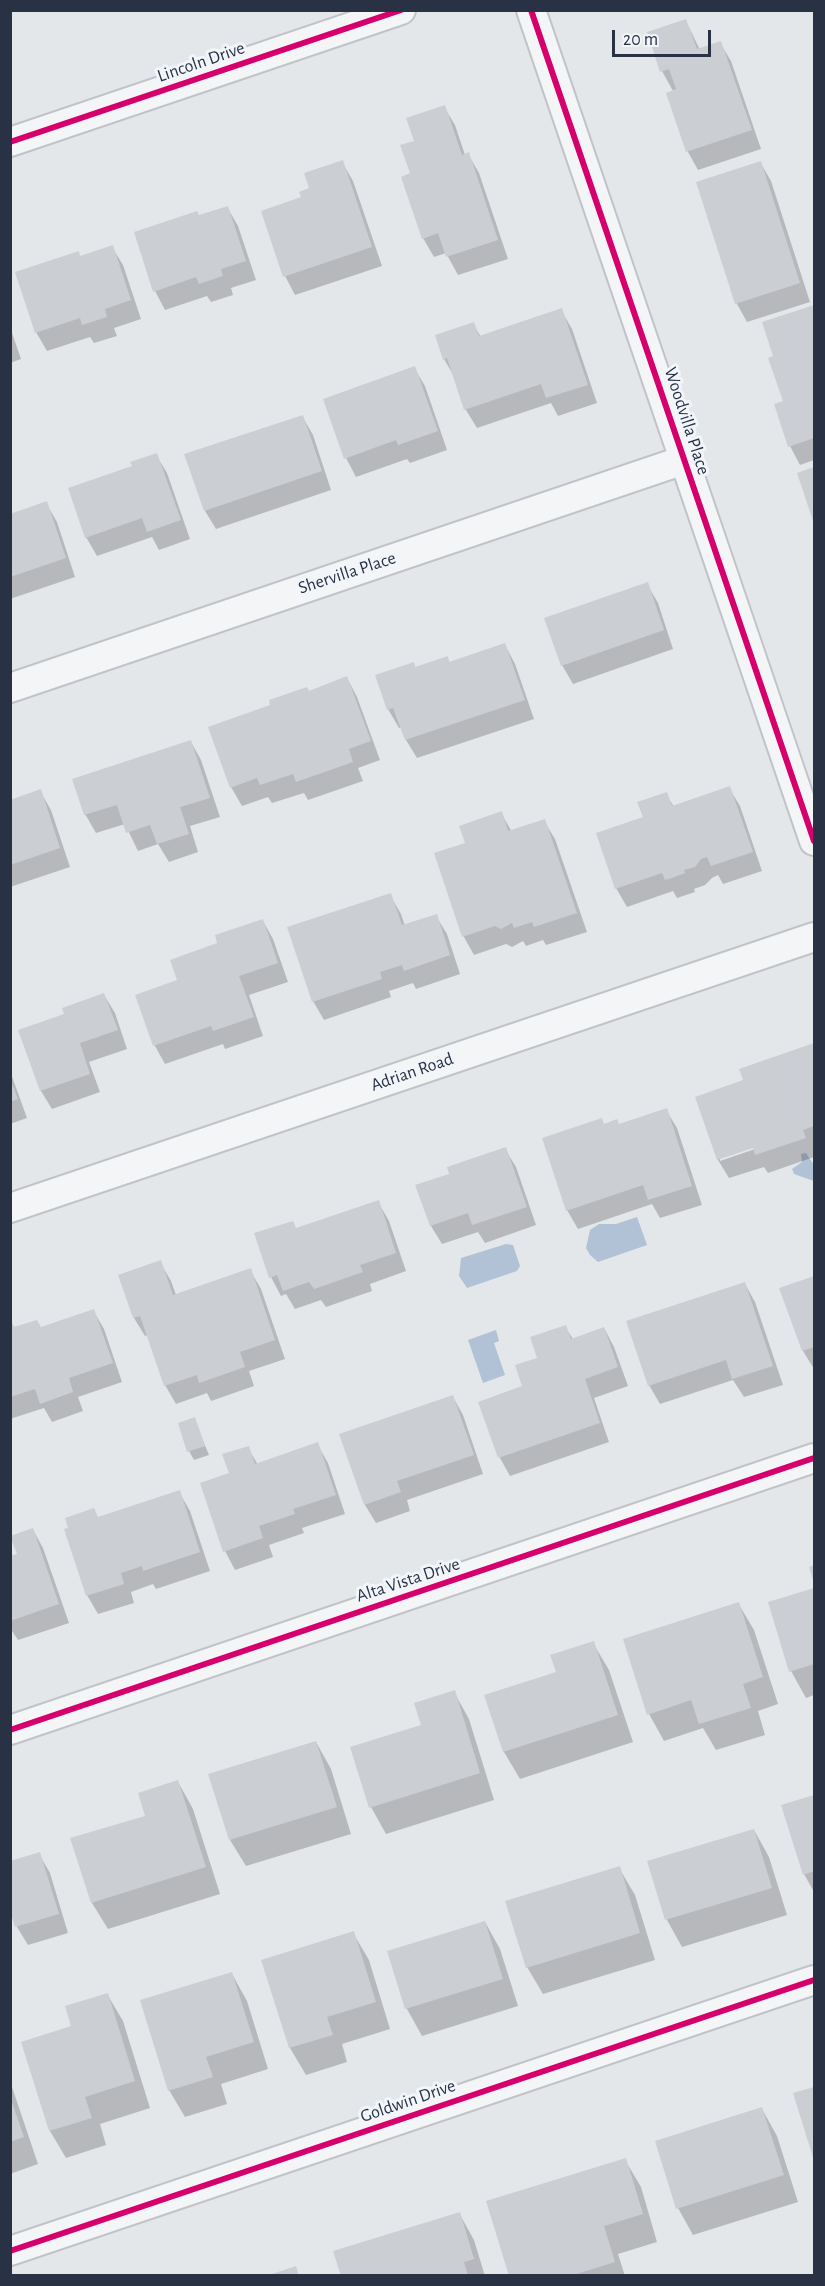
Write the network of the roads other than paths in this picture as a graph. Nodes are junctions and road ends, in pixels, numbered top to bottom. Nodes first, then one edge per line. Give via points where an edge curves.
1 (401, 10) edge
2 (531, 10) edge
3 (10, 142) edge
4 (684, 460) junction
5 (10, 688) edge
6 (814, 841) edge
7 (814, 937) edge
8 (10, 1208) edge
9 (814, 1458) edge
10 (10, 1730) edge
11 (814, 1980) edge
12 (10, 2251) edge

1 - 3 street, Lincoln Drive
2 - 4 street, Woodvilla Place
4 - 5 street, Shervilla Place
4 - 6 street, Woodvilla Place
7 - 8 street, Adrian Road
9 - 10 street, Alta Vista Drive
11 - 12 street, Goldwin Drive

